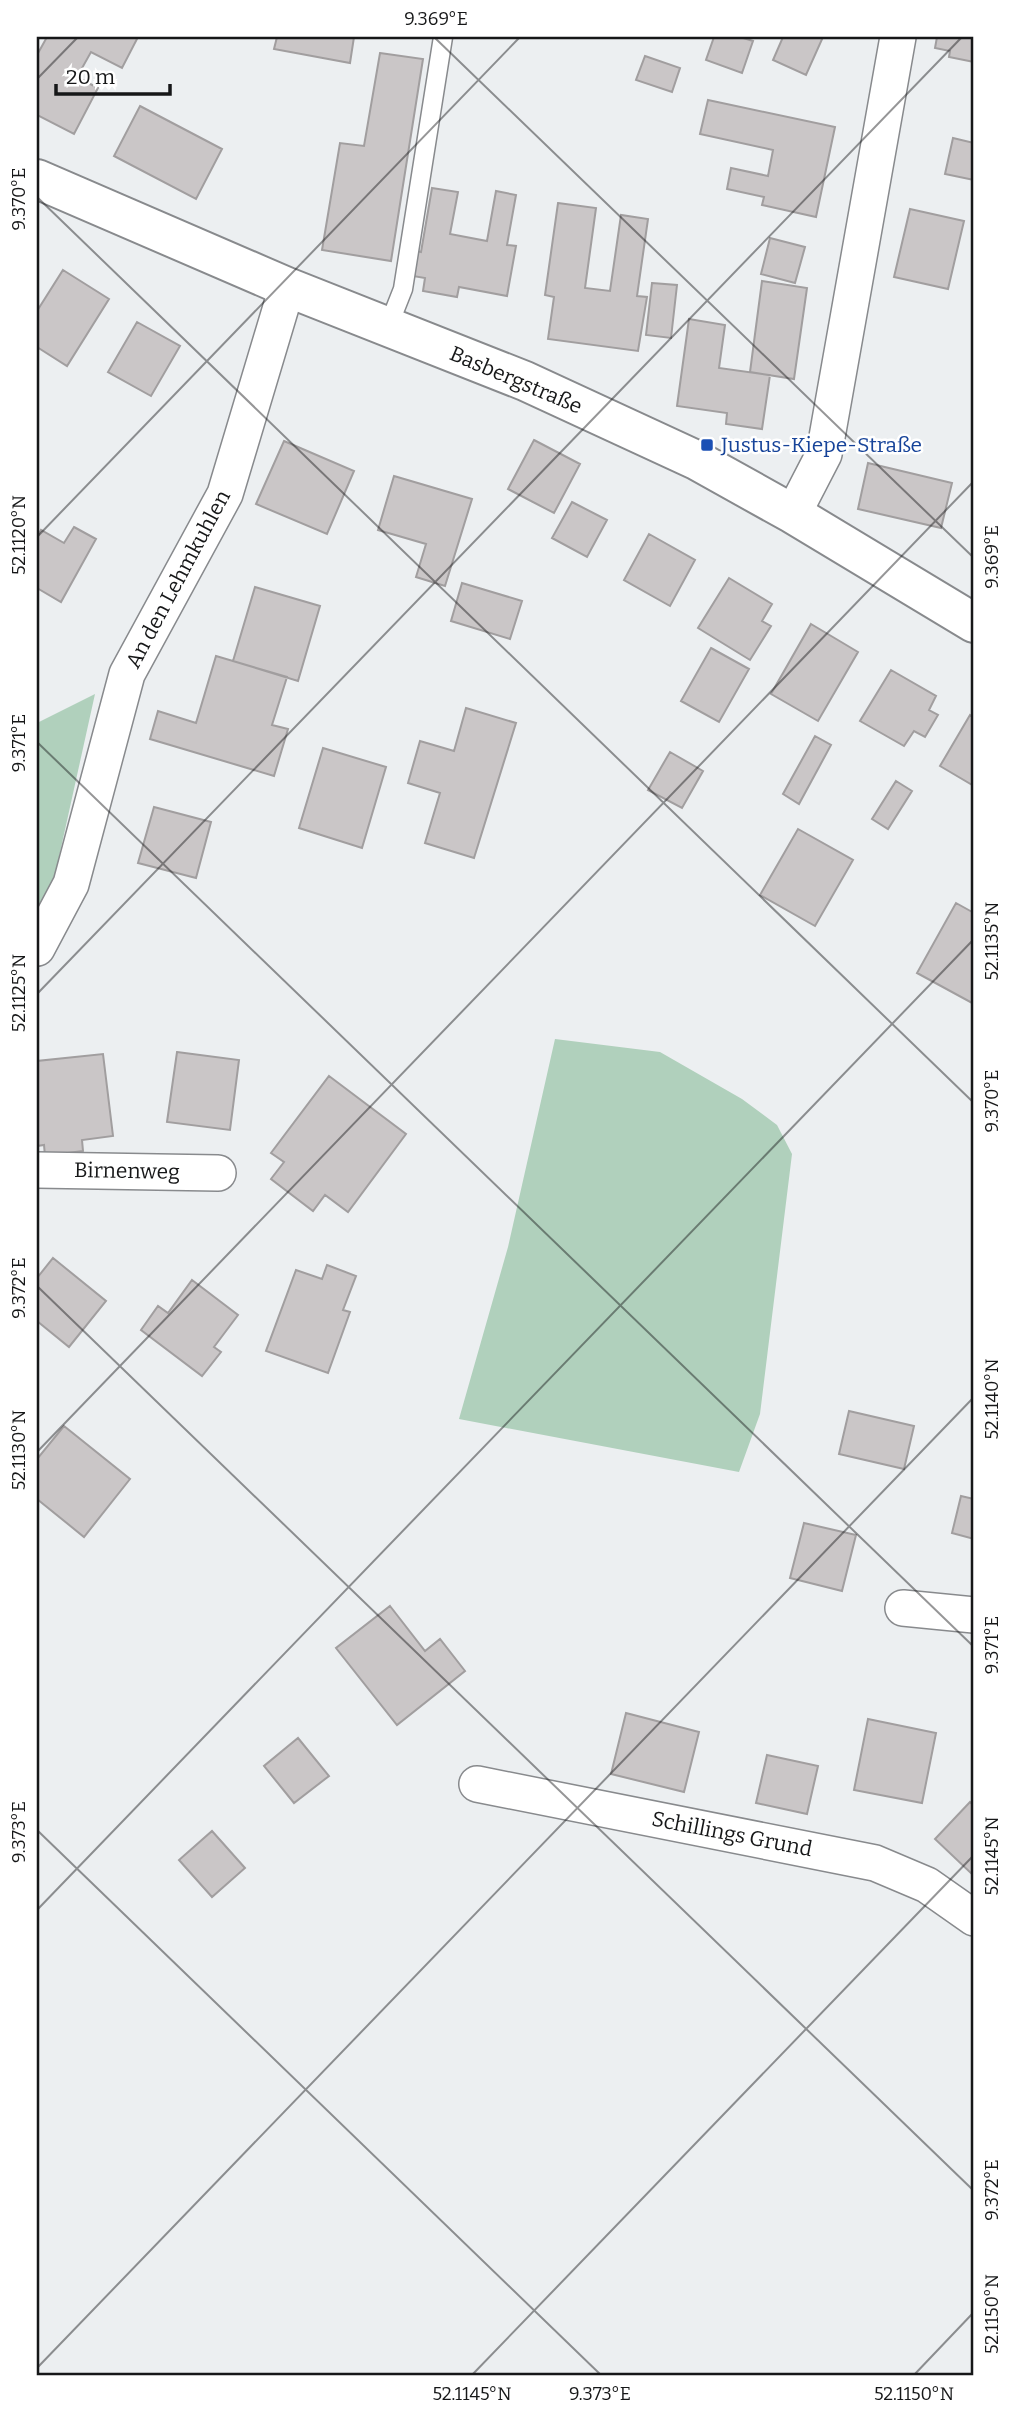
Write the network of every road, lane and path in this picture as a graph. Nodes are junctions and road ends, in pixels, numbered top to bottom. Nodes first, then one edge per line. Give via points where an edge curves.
1 (443, 37) edge
2 (898, 37) edge
3 (37, 179) edge
4 (287, 287) junction
5 (388, 327) junction
6 (793, 514) junction
7 (974, 623) edge
8 (37, 948) edge
9 (37, 1170) edge
10 (218, 1173) dead end
11 (903, 1608) dead end
12 (974, 1615) edge
13 (477, 1784) dead end
14 (974, 1918) edge

1 - 5 lane via 403,289
2 - 6 street via 824,454
3 - 4 main road, Basbergstraße
4 - 5 main road, Basbergstraße
4 - 8 street, An den Lehmkuhlen via 225,494 127,674 71,884
5 - 6 main road, Basbergstraße via 538,387 696,460
6 - 7 main road, Basbergstraße
9 - 10 street, Birnenweg
11 - 12 street
13 - 14 street, Schillings Grund via 875,1863 928,1885

